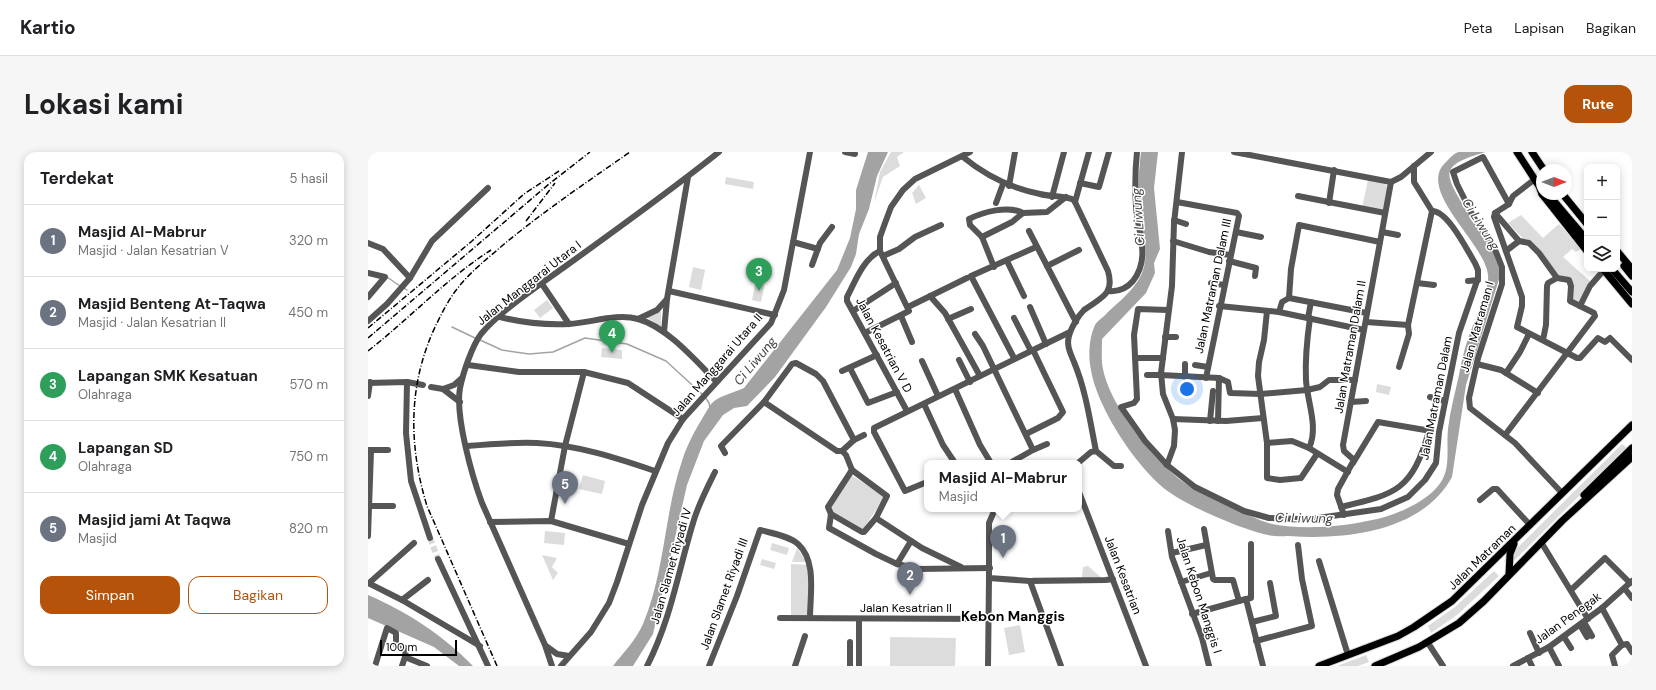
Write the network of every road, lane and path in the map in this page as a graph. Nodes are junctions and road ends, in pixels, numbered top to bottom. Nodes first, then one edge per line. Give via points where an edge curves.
1 (719, 152) edge
2 (810, 152) edge
3 (845, 152) edge
4 (970, 152) edge
5 (1015, 152) edge
6 (1064, 152) edge
7 (1089, 152) edge
8 (1109, 152) edge
9 (1137, 152) edge
10 (1182, 152) edge
11 (1234, 152) edge
12 (1431, 152) edge
13 (1518, 152) edge
14 (1532, 152) edge
15 (856, 154) dead end
16 (963, 157) junction
17 (1540, 164) edge
18 (1414, 166) junction
19 (1334, 170) junction
20 (688, 177) junction
21 (1401, 177) junction
22 (1536, 180) edge
23 (1391, 182) junction
24 (1414, 182) junction
25 (1080, 183) junction
26 (1006, 185) junction
27 (1536, 186) edge
28 (488, 188) dead end
29 (1298, 196) dead end
30 (1052, 197) junction
31 (1066, 197) junction
32 (1547, 200) edge
33 (1553, 200) edge
34 (1567, 200) edge
35 (1569, 200) edge
36 (1075, 202) junction
37 (1177, 202) junction
38 (996, 203) dead end
39 (1329, 203) junction
40 (1509, 204) junction
41 (1239, 206) dead end
42 (1432, 211) junction
43 (1023, 213) junction
44 (1237, 213) junction
45 (1385, 213) junction
46 (1584, 213) edge
47 (1495, 215) junction
48 (1174, 220) junction
49 (1584, 220) edge
50 (1186, 224) dead end
51 (941, 225) dead end
52 (832, 226) dead end
53 (1029, 231) dead end
54 (1236, 232) junction
55 (1382, 232) junction
56 (1398, 235) dead end
57 (982, 237) junction
58 (1261, 237) dead end
59 (1584, 237) edge
60 (1173, 241) junction
61 (1519, 241) junction
62 (793, 242) junction
63 (1380, 242) junction
64 (368, 243) edge
65 (1584, 246) edge
66 (1036, 247) junction
67 (818, 249) junction
68 (1079, 250) dead end
69 (1506, 251) junction
70 (881, 254) junction
71 (1620, 255) edge
72 (1230, 258) junction
73 (1008, 261) junction
74 (1620, 262) edge
75 (812, 266) dead end
76 (994, 266) junction
77 (1047, 266) junction
78 (1632, 269) edge
79 (1601, 272) edge
80 (1605, 272) edge
81 (1615, 272) edge
82 (368, 273) edge
83 (1255, 276) dead end
84 (1632, 276) edge
85 (967, 278) dead end
86 (1557, 278) junction
87 (408, 280) junction
88 (1478, 280) junction
89 (1468, 281) dead end
90 (1211, 282) dead end
91 (896, 283) junction
92 (1417, 283) junction
93 (542, 284) junction
94 (1224, 285) junction
95 (1434, 285) dead end
96 (1109, 290) junction
97 (669, 291) junction
98 (1632, 292) edge
99 (930, 296) junction
100 (1024, 296) dead end
101 (368, 297) edge
102 (1289, 298) junction
103 (667, 299) junction
104 (1311, 302) junction
105 (1632, 304) edge
106 (1219, 306) junction
107 (1580, 306) junction
108 (908, 307) junction
109 (1030, 307) dead end
110 (971, 309) dead end
111 (1168, 310) junction
112 (853, 311) junction
113 (1267, 311) junction
114 (1279, 312) junction
115 (1367, 313) junction
116 (775, 315) junction
117 (901, 316) junction
118 (500, 317) junction
119 (1014, 318) dead end
120 (1309, 318) junction
121 (638, 319) junction
122 (948, 319) junction
123 (368, 320) edge
124 (1076, 322) junction
125 (1366, 322) junction
126 (569, 324) junction
127 (1408, 325) junction
128 (1364, 330) junction
129 (664, 332) junction
130 (1070, 332) junction
131 (865, 333) junction
132 (975, 334) dead end
133 (1529, 334) junction
134 (1165, 337) junction
135 (1176, 337) dead end
136 (1543, 340) junction
137 (912, 342) dead end
138 (1046, 344) junction
139 (1032, 350) junction
140 (1567, 353) junction
141 (877, 355) junction
142 (1014, 358) junction
143 (1135, 358) junction
144 (1163, 358) junction
145 (959, 360) dead end
146 (1632, 360) edge
147 (922, 361) dead end
148 (1185, 364) dead end
149 (1477, 364) junction
150 (468, 365) junction
151 (1195, 365) dead end
152 (1208, 367) junction
153 (1399, 367) dead end
154 (850, 368) junction
155 (994, 368) junction
156 (842, 371) dead end
157 (584, 372) junction
158 (1506, 373) junction
159 (1147, 375) dead end
160 (1161, 375) junction
161 (980, 376) junction
162 (1185, 377) junction
163 (463, 378) junction
164 (1206, 378) junction
165 (1219, 378) junction
166 (1355, 380) junction
167 (716, 381) junction
168 (369, 382) edge
169 (407, 382) junction
170 (970, 382) junction
171 (423, 385) dead end
172 (431, 387) dead end
173 (443, 389) junction
174 (955, 389) junction
175 (1307, 390) junction
176 (1213, 391) dead end
177 (896, 392) junction
178 (1538, 393) junction
179 (1261, 394) junction
180 (368, 396) edge
181 (938, 396) junction
182 (1430, 397) dead end
183 (1445, 400) junction
184 (1366, 401) dead end
185 (460, 402) junction
186 (764, 402) junction
187 (1351, 402) junction
188 (924, 404) junction
189 (907, 411) junction
190 (683, 418) junction
191 (1264, 418) junction
192 (1174, 419) junction
193 (1210, 421) junction
194 (1218, 421) junction
195 (1632, 426) edge
196 (1429, 431) junction
197 (1439, 432) junction
198 (1026, 434) junction
199 (864, 435) dead end
200 (1505, 435) junction
201 (854, 440) junction
202 (1267, 443) junction
203 (1047, 444) dead end
204 (467, 446) junction
205 (565, 446) junction
206 (1308, 448) junction
207 (1632, 448) edge
208 (388, 450) dead end
209 (1033, 450) junction
210 (370, 451) edge
211 (842, 451) junction
212 (1096, 451) junction
213 (725, 453) dead end
214 (1317, 454) junction
215 (1632, 457) edge
216 (953, 460) edge
217 (989, 460) edge
218 (1015, 460) edge
219 (1082, 460) edge
220 (1353, 463) junction
221 (1167, 465) junction
222 (1121, 466) dead end
223 (852, 470) junction
224 (655, 471) junction
225 (715, 472) dead end
226 (1348, 472) junction
227 (924, 483) edge
228 (1562, 493) junction
229 (1082, 500) edge
230 (1480, 500) dead end
231 (369, 506) edge
232 (393, 506) dead end
233 (1341, 507) junction
234 (994, 512) edge
235 (831, 514) junction
236 (1344, 515) junction
237 (876, 518) junction
238 (551, 521) junction
239 (1562, 521) junction
240 (490, 522) junction
241 (1530, 525) junction
242 (1204, 529) dead end
243 (1168, 531) dead end
244 (368, 536) edge
245 (430, 538) tunnel mouth
246 (911, 541) junction
247 (1541, 542) junction
248 (414, 543) dead end
249 (629, 544) junction
250 (1251, 544) dead end
251 (1206, 545) junction
252 (1298, 545) dead end
253 (1172, 553) junction
254 (438, 559) tunnel mouth
255 (1319, 562) dead end
256 (897, 564) junction
257 (961, 567) junction
258 (990, 568) junction
259 (1211, 573) junction
260 (1510, 574) junction
261 (989, 578) junction
262 (1113, 578) junction
263 (428, 580) dead end
264 (1030, 581) junction
265 (1181, 582) junction
266 (1631, 582) edge
267 (368, 583) edge
268 (1270, 583) dead end
269 (1625, 589) junction
270 (1572, 590) junction
271 (1632, 598) edge
272 (402, 600) junction
273 (1242, 600) junction
274 (1602, 608) junction
275 (1192, 614) junction
276 (780, 618) dead end
277 (810, 618) junction
278 (859, 619) junction
279 (989, 619) junction
280 (1252, 622) junction
281 (1584, 622) junction
282 (1530, 633) dead end
283 (805, 636) dead end
284 (1564, 636) junction
285 (1590, 637) dead end
286 (1256, 641) junction
287 (1430, 641) junction
288 (850, 642) dead end
289 (544, 645) junction
290 (1622, 645) junction
291 (480, 646) junction
292 (1549, 647) junction
293 (1571, 648) dead end
294 (1632, 652) edge
295 (1539, 653) junction
296 (1348, 655) junction
297 (569, 656) junction
298 (405, 657) junction
299 (1528, 658) junction
300 (562, 665) edge
301 (375, 666) edge
302 (402, 666) edge
303 (427, 666) edge
304 (488, 666) edge
305 (552, 666) edge
306 (647, 666) edge
307 (709, 666) edge
308 (795, 666) edge
309 (850, 666) edge
310 (859, 666) edge
311 (988, 666) edge
312 (1061, 666) edge
313 (1146, 666) edge
314 (1209, 666) edge
315 (1263, 666) edge
316 (1320, 666) edge
317 (1375, 666) edge
318 (1443, 666) edge
319 (1514, 666) edge
320 (1532, 666) edge
321 (1559, 666) edge
322 (1615, 666) edge

1 - 20 street, Jalan Manggarai Utara I
2 - 62 street, Jalan Manggarai Utara II
3 - 15 street
4 - 16 street
5 - 26 street
6 - 30 street
7 - 25 street
8 - 25 street via 1099,187
9 - 96 street via 1136,208 1142,251 1141,267 1125,288
10 - 37 street
11 - 19 street
12 - 18 street
13 - 22 main road
14 - 17 main road
16 - 26 street via 982,172
16 - 70 street via 926,172 903,190 891,207 880,237
18 - 21 street
18 - 24 street
19 - 23 street
19 - 39 street
20 - 93 street, Jalan Manggarai Utara I
20 - 97 street
21 - 23 street
21 - 24 street
23 - 45 street, Jalan Matraman Dalam II
24 - 42 street
25 - 36 street
26 - 30 street
26 - 38 street
27 - 40 street via 1513,196
28 - 87 street via 432,241
29 - 39 street
30 - 31 street
31 - 36 street
31 - 43 street via 1047,212
32 - 65 main road
33 - 59 main road
34 - 49 main road
35 - 46 main road
36 - 96 street via 1108,271
37 - 44 street, Jalan Matraman Dalam III via 1210,204
37 - 48 street
39 - 45 street
40 - 47 street
40 - 149 street, Jalan Matraman I via 1483,157 1453,173 1474,218 1494,247 1502,267 1502,284
41 - 44 street
42 - 88 street via 1445,216 1459,236 1475,263
42 - 92 street
43 - 57 street via 1012,222
43 - 57 street via 997,210 969,219 970,226
44 - 54 street, Jalan Matraman Dalam III via 1239,216
45 - 55 street, Jalan Matraman Dalam II
47 - 61 street
47 - 69 street
48 - 50 street
48 - 60 street
51 - 70 street via 915,237 899,249
52 - 67 street via 822,238
53 - 66 street
54 - 58 street
54 - 72 street, Jalan Matraman Dalam III
55 - 56 street
55 - 63 street, Jalan Matraman Dalam II
57 - 76 street
60 - 72 street
60 - 111 street via 1172,286
61 - 69 street
61 - 86 street via 1533,246
62 - 67 street
62 - 116 street, Jalan Manggarai Utara II via 784,290
63 - 102 street via 1299,225
63 - 115 street, Jalan Matraman Dalam II
64 - 87 street via 385,251
66 - 73 street
66 - 77 street
67 - 75 street
68 - 77 street
69 - 133 street via 1523,303 1517,325
70 - 91 street
70 - 112 street, Jalan Kesatrian V D via 867,261 847,297
71 - 78 main road
72 - 83 street via 1256,268
72 - 94 street, Jalan Matraman Dalam III
73 - 76 street
73 - 100 street
74 - 84 main road
76 - 142 street via 971,276
77 - 124 street
79 - 107 street via 1590,286
80 - 105 main road
81 - 98 main road
82 - 101 street via 385,277
85 - 99 street
86 - 107 street via 1569,280 1570,300
86 - 136 street via 1547,286
87 - 123 street
88 - 89 street
88 - 183 street, Jalan Matraman Dalam via 1459,333
90 - 94 street
91 - 108 street
91 - 112 street
92 - 95 street
92 - 127 street
93 - 118 street, Jalan Manggarai Utara I
93 - 126 street
94 - 106 street, Jalan Matraman Dalam III
96 - 124 street via 1082,313
97 - 103 street
97 - 116 street
99 - 108 street
99 - 122 street
102 - 104 street
102 - 114 street via 1282,302
103 - 121 street via 657,310
103 - 129 street
104 - 115 street
104 - 120 street
106 - 113 street
106 - 152 street, Jalan Matraman Dalam III
107 - 140 street via 1594,313 1595,318
108 - 117 street via 910,311
109 - 138 street
110 - 122 street
111 - 134 street
111 - 143 street, Jalan Matraman Dalam via 1138,309 1134,336
112 - 131 street, Jalan Kesatrian V D
113 - 114 street
113 - 179 street via 1259,362
114 - 120 street
115 - 125 street, Jalan Matraman Dalam II
116 - 167 street, Jalan Manggarai Utara II
117 - 131 street
117 - 137 street
118 - 126 street via 523,323
118 - 150 street, Jalan Manggarai Utara I via 476,342
119 - 139 street
120 - 128 street
120 - 175 street via 1306,353
121 - 126 street via 604,319
121 - 129 street
122 - 161 street
124 - 130 street
125 - 127 street
125 - 128 street, Jalan Matraman Dalam II
127 - 153 street via 1409,334
128 - 166 street, Jalan Matraman Dalam II
129 - 167 street
130 - 138 street
130 - 212 street via 1068,347 1084,388
131 - 141 street, Jalan Kesatrian V D
132 - 155 street
133 - 136 street
133 - 158 street
134 - 135 street
134 - 144 street
136 - 140 street
138 - 139 street
139 - 142 street
139 - 198 street via 1063,412 1058,418
140 - 146 street via 1580,358 1598,338 1604,342 1609,338 1613,339
140 - 178 street
141 - 154 street
141 - 177 street, Jalan Kesatrian V D
142 - 155 street
143 - 144 street
143 - 221 street, Jalan Matraman Dalam via 1136,399 1134,403 1121,407 1145,441
144 - 160 street
145 - 170 street
147 - 181 street
148 - 162 street
149 - 158 street
149 - 200 street, Jalan Matraman I via 1469,398 1470,408
150 - 157 street via 519,372
150 - 163 street, Jalan Manggarai Utara I
151 - 152 street
152 - 164 street, Jalan Matraman Dalam III
154 - 156 street
154 - 177 street via 868,403
155 - 161 street
155 - 198 street
157 - 190 street via 628,383
157 - 205 street
158 - 178 street
159 - 160 street
160 - 162 street
160 - 192 street via 1163,394
161 - 170 street
162 - 164 street
163 - 173 street
163 - 185 street, Jalan Manggarai Utara I via 459,393
164 - 165 street
165 - 179 street via 1228,382 1230,393
165 - 194 street
166 - 175 street via 1329,380 1320,387
166 - 187 street, Jalan Matraman Dalam II
167 - 190 street, Jalan Manggarai Utara II
168 - 169 street
168 - 180 street
169 - 171 street
169 - 245 street via 406,433 411,481
170 - 174 street
172 - 173 street
173 - 185 street
174 - 181 street
174 - 217 street
175 - 179 street
175 - 206 street via 1312,428
176 - 193 street
177 - 189 street, Jalan Kesatrian V D
178 - 200 street
179 - 191 street
181 - 188 street
182 - 183 street
183 - 197 street, Jalan Matraman Dalam
184 - 187 street
185 - 204 street, Jalan Manggarai Utara I
186 - 201 street via 792,364 796,363 816,374 822,381
186 - 211 street via 832,448
186 - 213 street via 722,444 720,448
187 - 220 street, Jalan Matraman Dalam II via 1343,449 1353,459
188 - 189 street
188 - 216 street
189 - 227 street via 873,430 905,491
190 - 224 street, Jalan Manggarai Utara II
191 - 194 street
191 - 202 street
192 - 193 street
192 - 221 street via 1174,446
193 - 194 street
195 - 228 main road, Jalan Matraman
195 - 260 main road, Jalan Matraman via 1516,542 1510,554
196 - 197 street
196 - 220 street via 1378,422
196 - 233 street, Jalan Matraman Dalam via 1422,455 1410,478 1386,495
197 - 236 street, Jalan Matraman Dalam via 1436,463 1425,480 1408,497 1381,509
198 - 209 street
199 - 201 street
200 - 228 street, Jalan Matraman I
201 - 211 street
202 - 206 street via 1292,441
202 - 214 street via 1269,479 1301,478
203 - 209 street
204 - 205 street via 537,443
204 - 240 street, Jalan Manggarai Utara I via 475,484
205 - 224 street via 616,458
205 - 238 street
206 - 214 street
207 - 239 main road via 1592,486
208 - 210 street
209 - 218 street
210 - 231 street
211 - 223 street
212 - 219 street
212 - 222 street via 1114,466
214 - 226 street
215 - 239 main road
220 - 226 street
221 - 236 street, Jalan Matraman Dalam via 1195,487 1244,511 1269,518
223 - 235 street via 828,506
223 - 237 street via 887,496
224 - 249 street, Jalan Manggarai Utara II
225 - 306 street, Jalan Slamet Riyadi IV via 693,522 660,641
226 - 233 street via 1338,489 1337,496
228 - 241 main road, Jalan Matraman
229 - 262 street, Jalan Kesatrian
230 - 241 street via 1493,489 1497,489
231 - 232 street
231 - 244 street
233 - 236 street
234 - 258 street via 989,523
235 - 237 street via 862,532
235 - 256 street via 829,528
237 - 246 street
238 - 240 street
238 - 249 street
239 - 247 main road
240 - 289 street, Jalan Manggarai Utara I
241 - 296 main road, Jalan Matraman via 1463,592 1442,608 1398,636
242 - 251 street
243 - 253 street, Jalan Kebon Manggis I
246 - 256 street
246 - 257 street
247 - 260 main road
247 - 270 street
248 - 267 street
249 - 297 street, Jalan Manggarai Utara II via 617,582 602,616
250 - 273 street via 1251,598
251 - 253 street
251 - 259 street
252 - 286 street via 1312,626
253 - 265 street, Jalan Kebon Manggis I
254 - 291 street
255 - 296 street
256 - 257 street via 918,569
257 - 258 street
258 - 261 street
259 - 265 street
259 - 273 street via 1215,580 1233,580
260 - 287 main road via 1459,623
261 - 264 street
261 - 279 street
262 - 264 street
262 - 313 street, Jalan Kesatrian
263 - 272 street
264 - 312 street
265 - 275 street, Jalan Kebon Manggis I
266 - 269 street, Jalan Penegak
266 - 270 street via 1606,558
267 - 272 street
268 - 280 street via 1276,616
269 - 271 street
269 - 274 street, Jalan Penegak
270 - 281 street
272 - 291 street
273 - 275 street
273 - 280 street
274 - 281 street, Jalan Penegak
274 - 290 street
275 - 314 street, Jalan Kebon Manggis I
276 - 277 street, Jalan Kesatrian II
277 - 278 street, Jalan Kesatrian II
277 - 307 street, Jalan Slamet Riyadi III via 810,569 804,553 790,540 760,530
278 - 279 street, Jalan Kesatrian II
278 - 310 street
279 - 311 street
280 - 286 street
281 - 284 street, Jalan Penegak
281 - 285 street
282 - 295 street
283 - 308 street
284 - 292 street, Jalan Penegak
284 - 293 street
286 - 315 street
287 - 317 main road
287 - 318 street
288 - 309 street
289 - 297 street via 557,654
289 - 305 street, Jalan Manggarai Utara I
290 - 294 street via 1627,644
290 - 322 street via 1612,655
291 - 304 street
292 - 295 street, Jalan Penegak
292 - 321 street
295 - 299 street, Jalan Penegak
296 - 316 main road, Jalan Matraman
297 - 300 street, Jalan Manggarai Utara II
298 - 301 street via 406,648 396,645 396,633 385,628
298 - 302 street
298 - 303 street
299 - 319 street, Jalan Penegak
299 - 320 street

